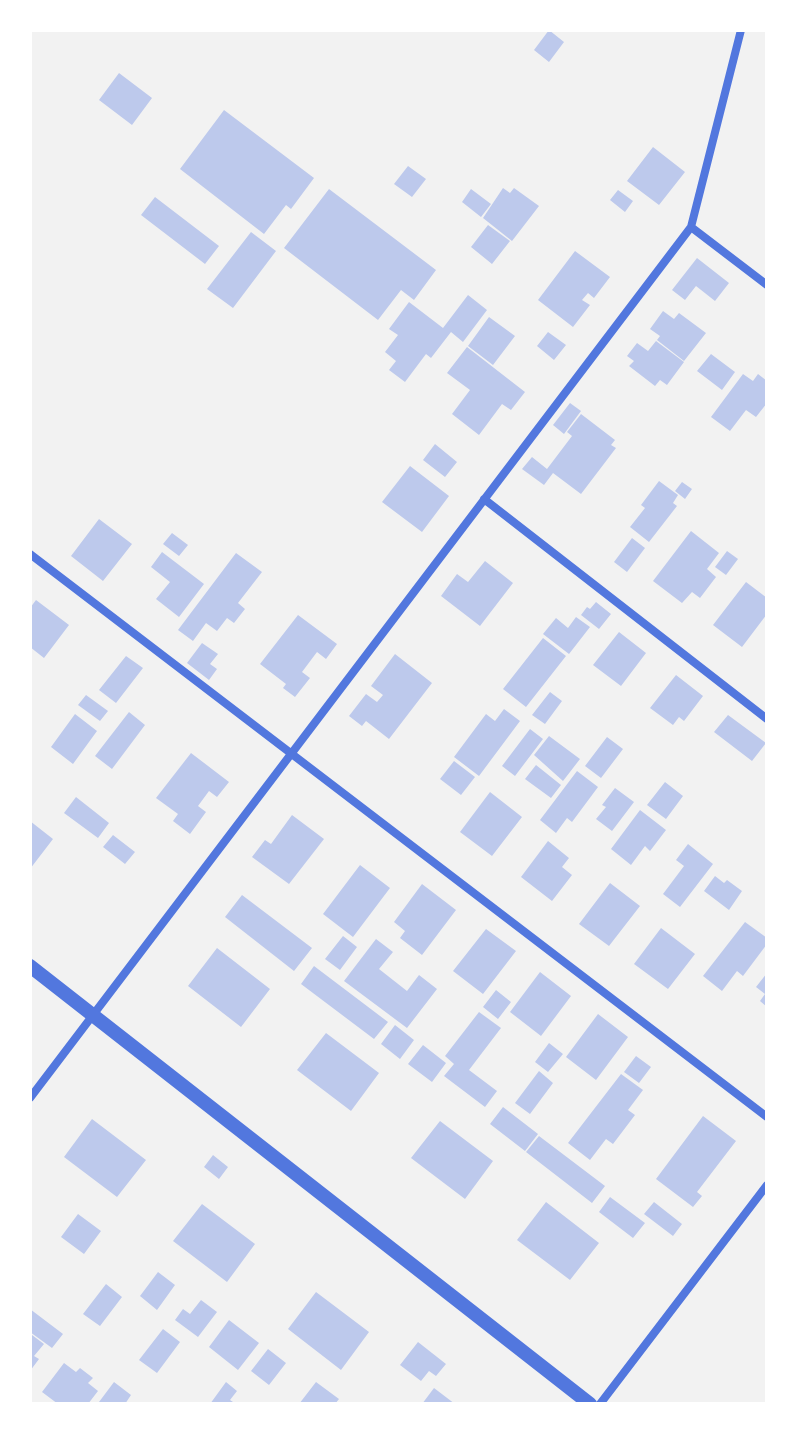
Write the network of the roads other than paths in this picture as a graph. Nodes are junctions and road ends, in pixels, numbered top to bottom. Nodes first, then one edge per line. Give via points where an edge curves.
1 (741, 30) edge
2 (691, 227) junction
3 (767, 285) edge
4 (484, 499) junction
5 (30, 554) edge
6 (767, 719) edge
7 (291, 754) junction
8 (30, 966) edge
9 (93, 1015) junction
10 (30, 1098) edge
11 (767, 1117) edge
12 (767, 1185) edge
13 (590, 1404) edge
14 (600, 1404) edge

1 - 2 street
2 - 3 street
2 - 4 street
4 - 6 street
4 - 7 street
5 - 7 street
7 - 9 street
7 - 11 street
8 - 9 street
9 - 10 street
9 - 13 street
12 - 14 street

